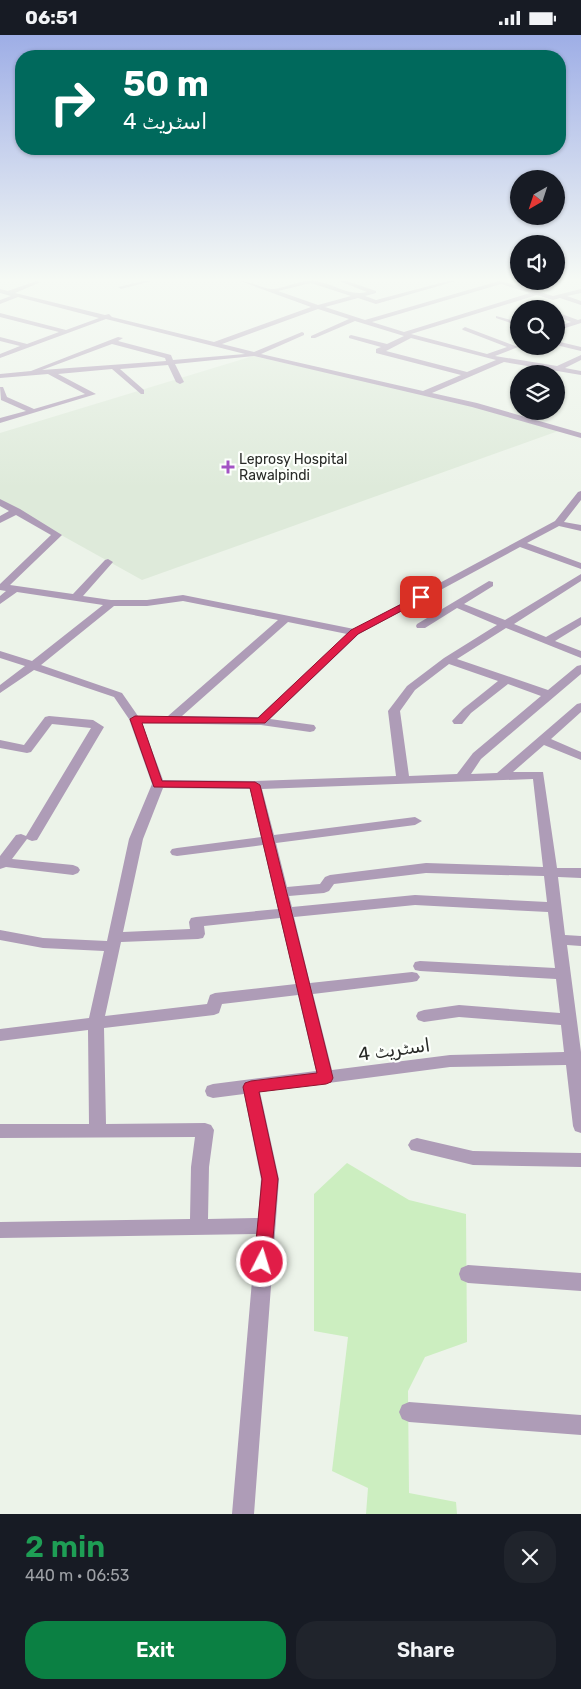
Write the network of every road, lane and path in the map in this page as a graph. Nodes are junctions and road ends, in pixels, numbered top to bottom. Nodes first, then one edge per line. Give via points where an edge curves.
1 (18, 350) edge
2 (86, 350) edge
3 (143, 350) edge
4 (239, 350) edge
5 (269, 350) edge
6 (381, 350) edge
7 (465, 350) edge
8 (505, 350) edge
9 (258, 355) junction
10 (2, 356) edge
11 (488, 356) junction
12 (581, 357) edge
13 (503, 360) junction
14 (10, 362) dead end
15 (170, 363) junction
16 (538, 365) edge
17 (565, 365) edge
18 (114, 367) junction
19 (16, 368) dead end
20 (565, 369) edge
21 (51, 373) junction
22 (581, 373) edge
23 (27, 374) junction
24 (468, 375) junction
25 (0, 376) edge
26 (180, 382) dead end
27 (0, 389) edge
28 (141, 392) dead end
29 (425, 393) junction
30 (33, 411) junction
31 (0, 421) edge
32 (581, 435) edge
33 (581, 493) edge
34 (0, 502) edge
35 (17, 511) junction
36 (0, 520) edge
37 (558, 523) junction
38 (581, 528) edge
39 (520, 544) junction
40 (108, 563) dead end
41 (581, 566) edge
42 (581, 578) edge
43 (489, 584) dead end
44 (2, 587) edge
45 (15, 589) junction
46 (75, 597) junction
47 (0, 601) edge
48 (111, 603) junction
49 (456, 604) junction
50 (286, 618) junction
51 (581, 620) edge
52 (506, 624) junction
53 (421, 626) dead end
54 (355, 632) junction
55 (547, 641) junction
56 (0, 655) edge
57 (581, 655) edge
58 (448, 660) junction
59 (34, 665) junction
60 (581, 668) edge
61 (506, 680) junction
62 (0, 690) edge
63 (550, 695) junction
64 (581, 706) edge
65 (173, 718) junction
66 (135, 719) junction
67 (261, 721) junction
68 (458, 721) dead end
69 (310, 728) dead end
70 (543, 740) junction
71 (0, 744) edge
72 (581, 756) edge
73 (501, 776) junction
74 (461, 778) junction
75 (403, 780) junction
76 (158, 784) junction
77 (255, 785) junction
78 (415, 821) dead end
79 (268, 840) junction
80 (177, 852) dead end
81 (1, 863) edge
82 (73, 870) dead end
83 (550, 873) junction
84 (581, 873) edge
85 (280, 892) junction
86 (554, 907) junction
87 (285, 912) junction
88 (0, 935) edge
89 (558, 939) junction
90 (115, 941) junction
91 (581, 941) edge
92 (562, 974) junction
93 (304, 988) junction
94 (424, 1016) dead end
95 (568, 1020) junction
96 (96, 1023) junction
97 (0, 1035) edge
98 (577, 1058) edge
99 (326, 1078) junction
100 (251, 1087) junction
101 (213, 1091) dead end
102 (581, 1126) edge
103 (98, 1130) junction
104 (0, 1131) edge
105 (417, 1145) dead end
106 (581, 1160) edge
107 (266, 1226) junction
108 (199, 1227) junction
109 (0, 1230) edge
110 (468, 1274) dead end
111 (581, 1282) edge
112 (409, 1412) dead end
113 (581, 1425) edge
114 (242, 1514) edge

1 - 10 street
2 - 23 street
3 - 15 street via 168,357
4 - 9 street
5 - 9 street
6 - 24 street via 379,351
7 - 11 street
8 - 11 street
9 - 15 street
9 - 29 street
10 - 14 street
11 - 13 street
12 - 17 street
13 - 16 street
13 - 24 street
15 - 18 street
15 - 26 street
18 - 21 street
18 - 28 street
19 - 23 street
20 - 22 street
21 - 23 street
21 - 30 street via 92,393
23 - 25 street
24 - 29 street
27 - 30 street via 4,398
29 - 32 street
30 - 31 street
33 - 37 street
34 - 35 street
35 - 36 street
35 - 44 street via 57,535
37 - 38 street
37 - 39 street
39 - 41 street
39 - 54 street
40 - 46 street
42 - 52 street
43 - 49 street
44 - 45 street
45 - 46 street
45 - 47 street
46 - 48 street
48 - 50 street via 183,598
48 - 59 street
49 - 52 street
49 - 53 street
50 - 54 street
50 - 65 street
51 - 55 street
52 - 55 street
52 - 58 street
54 - 67 street
55 - 57 street
56 - 59 street
58 - 61 street
58 - 75 street via 410,688 394,711
59 - 62 street
59 - 66 street via 118,695
60 - 63 street
61 - 63 street
61 - 68 street
63 - 74 street via 477,756
64 - 70 street
65 - 66 street
65 - 67 street
66 - 76 street
67 - 69 street
70 - 72 street
70 - 73 street
71 - 81 street via 27,749 49,719 98,727 26,838
73 - 74 street
73 - 83 street via 540,775
74 - 75 street
75 - 77 street
76 - 77 street
76 - 90 street via 136,839
77 - 79 street
78 - 79 street
79 - 80 street
79 - 85 street
81 - 82 street
83 - 84 street
83 - 85 street via 426,868 330,880 324,888
83 - 86 street
85 - 87 street
86 - 87 street via 415,900
86 - 89 street
87 - 90 street via 196,922 198,934
87 - 93 street
88 - 90 street via 43,943
89 - 91 street
89 - 92 street
90 - 96 street
92 - 93 street via 416,971
92 - 95 street
93 - 96 street via 215,999 214,1009
93 - 99 street
94 - 95 street via 459,1011
95 - 98 street
96 - 97 street
96 - 103 street
98 - 99 street, اسٹریٹ 4 via 450,1061
98 - 102 street
99 - 100 street, اسٹریٹ 4
100 - 101 street, اسٹریٹ 4
100 - 107 street via 270,1179
103 - 104 street
103 - 108 street via 205,1130 200,1167
105 - 106 street via 473,1158
107 - 108 street
107 - 114 street
108 - 109 street
110 - 111 street
112 - 113 street

